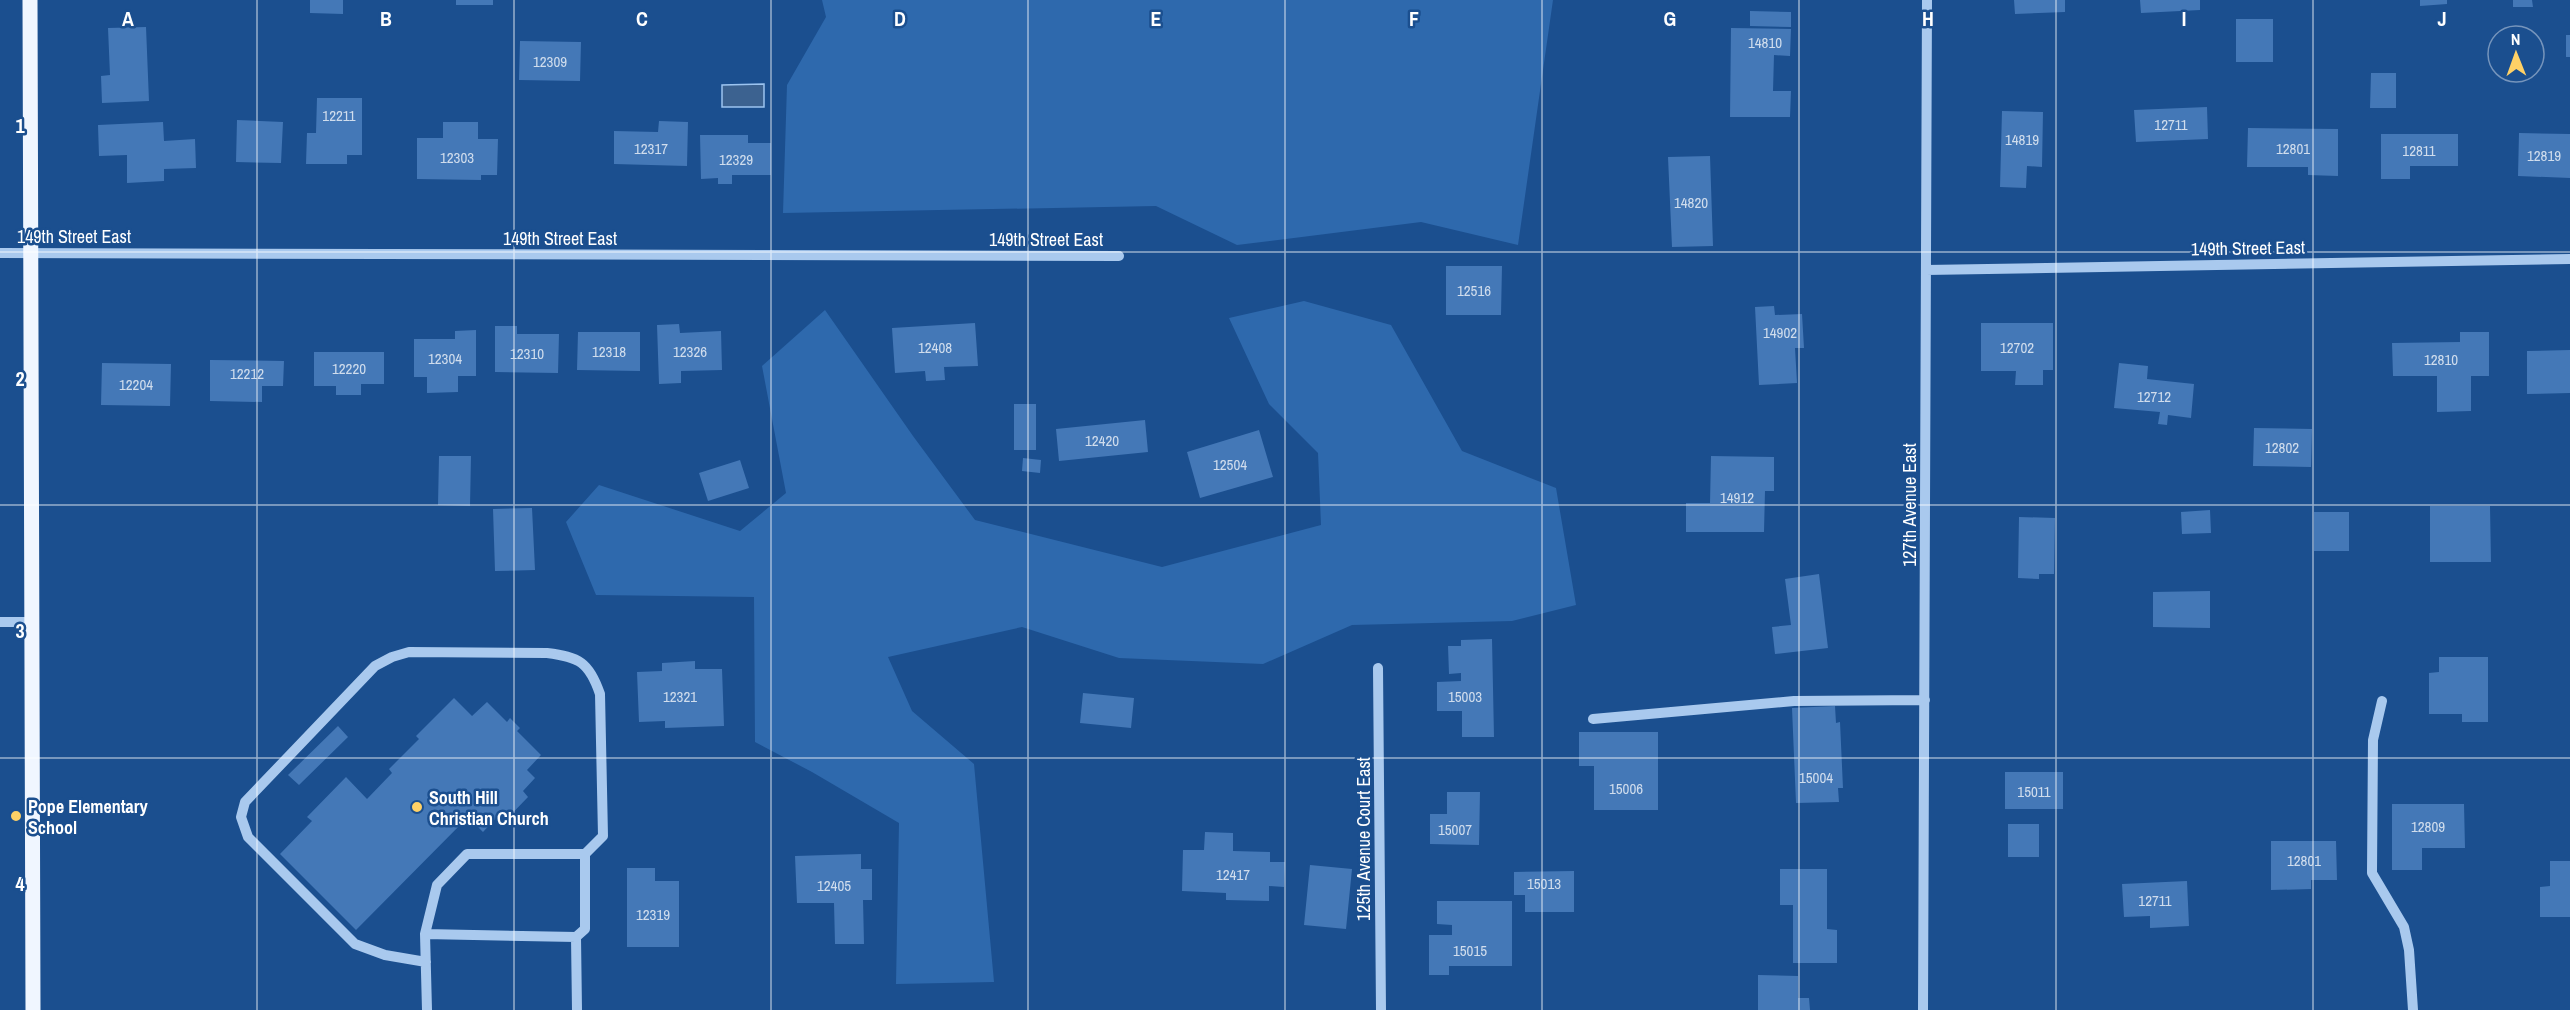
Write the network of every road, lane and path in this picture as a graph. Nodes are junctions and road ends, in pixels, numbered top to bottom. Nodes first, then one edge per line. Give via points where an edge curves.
1 (30, 0) edge
2 (1927, 0) edge
3 (0, 253) edge
4 (31, 253) junction
5 (1119, 256) dead end
6 (2570, 259) edge
7 (1926, 270) junction
8 (0, 622) edge
9 (32, 622) junction
10 (1378, 668) dead end
11 (1925, 700) junction
12 (2382, 701) dead end
13 (1593, 719) dead end
14 (585, 854) junction
15 (425, 934) junction
16 (576, 936) junction
17 (426, 962) junction
18 (33, 1010) edge
19 (427, 1010) edge
20 (577, 1010) edge
21 (1381, 1010) edge
22 (1923, 1010) edge
23 (2413, 1010) edge

1 - 4 main road
2 - 7 street, 127th Avenue East
3 - 4 street, 149th Street East
4 - 5 street, 149th Street East
4 - 9 main road
6 - 7 street, 149th Street East
7 - 11 street, 127th Avenue East
8 - 9 street
9 - 18 main road
10 - 21 street, 125th Avenue Court East
11 - 13 street via 1794,701
11 - 22 street, 127th Avenue East
12 - 23 street via 2373,740 2373,873 2404,927
14 - 15 street via 467,854 437,885
14 - 16 street via 585,929
14 - 17 street via 603,836 600,694 594,675 585,664 569,656 547,653 409,652 375,666 245,802 241,817 248,837 355,944 385,955
15 - 16 street
15 - 17 street
16 - 20 street
17 - 19 street

